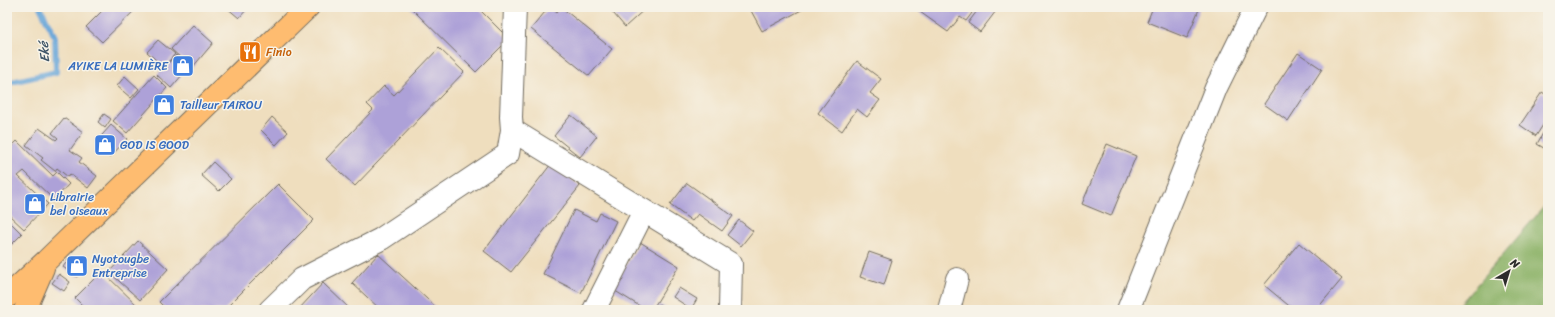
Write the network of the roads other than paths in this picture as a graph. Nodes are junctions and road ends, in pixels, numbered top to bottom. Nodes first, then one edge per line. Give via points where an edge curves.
1 (308, 7) edge
2 (515, 7) edge
3 (1256, 7) edge
4 (512, 130) junction
5 (644, 211) junction
6 (46, 261) junction
7 (957, 279) dead end
8 (7, 297) edge
9 (25, 310) edge
10 (270, 310) edge
11 (594, 310) edge
12 (730, 310) edge
13 (949, 310) edge
14 (1128, 310) edge

1 - 6 main road
2 - 4 street
3 - 14 street via 1216,88
4 - 5 street
4 - 10 street via 508,154 381,239 302,279
5 - 11 street
5 - 12 street via 731,264
6 - 8 main road
6 - 9 main road
7 - 13 street

